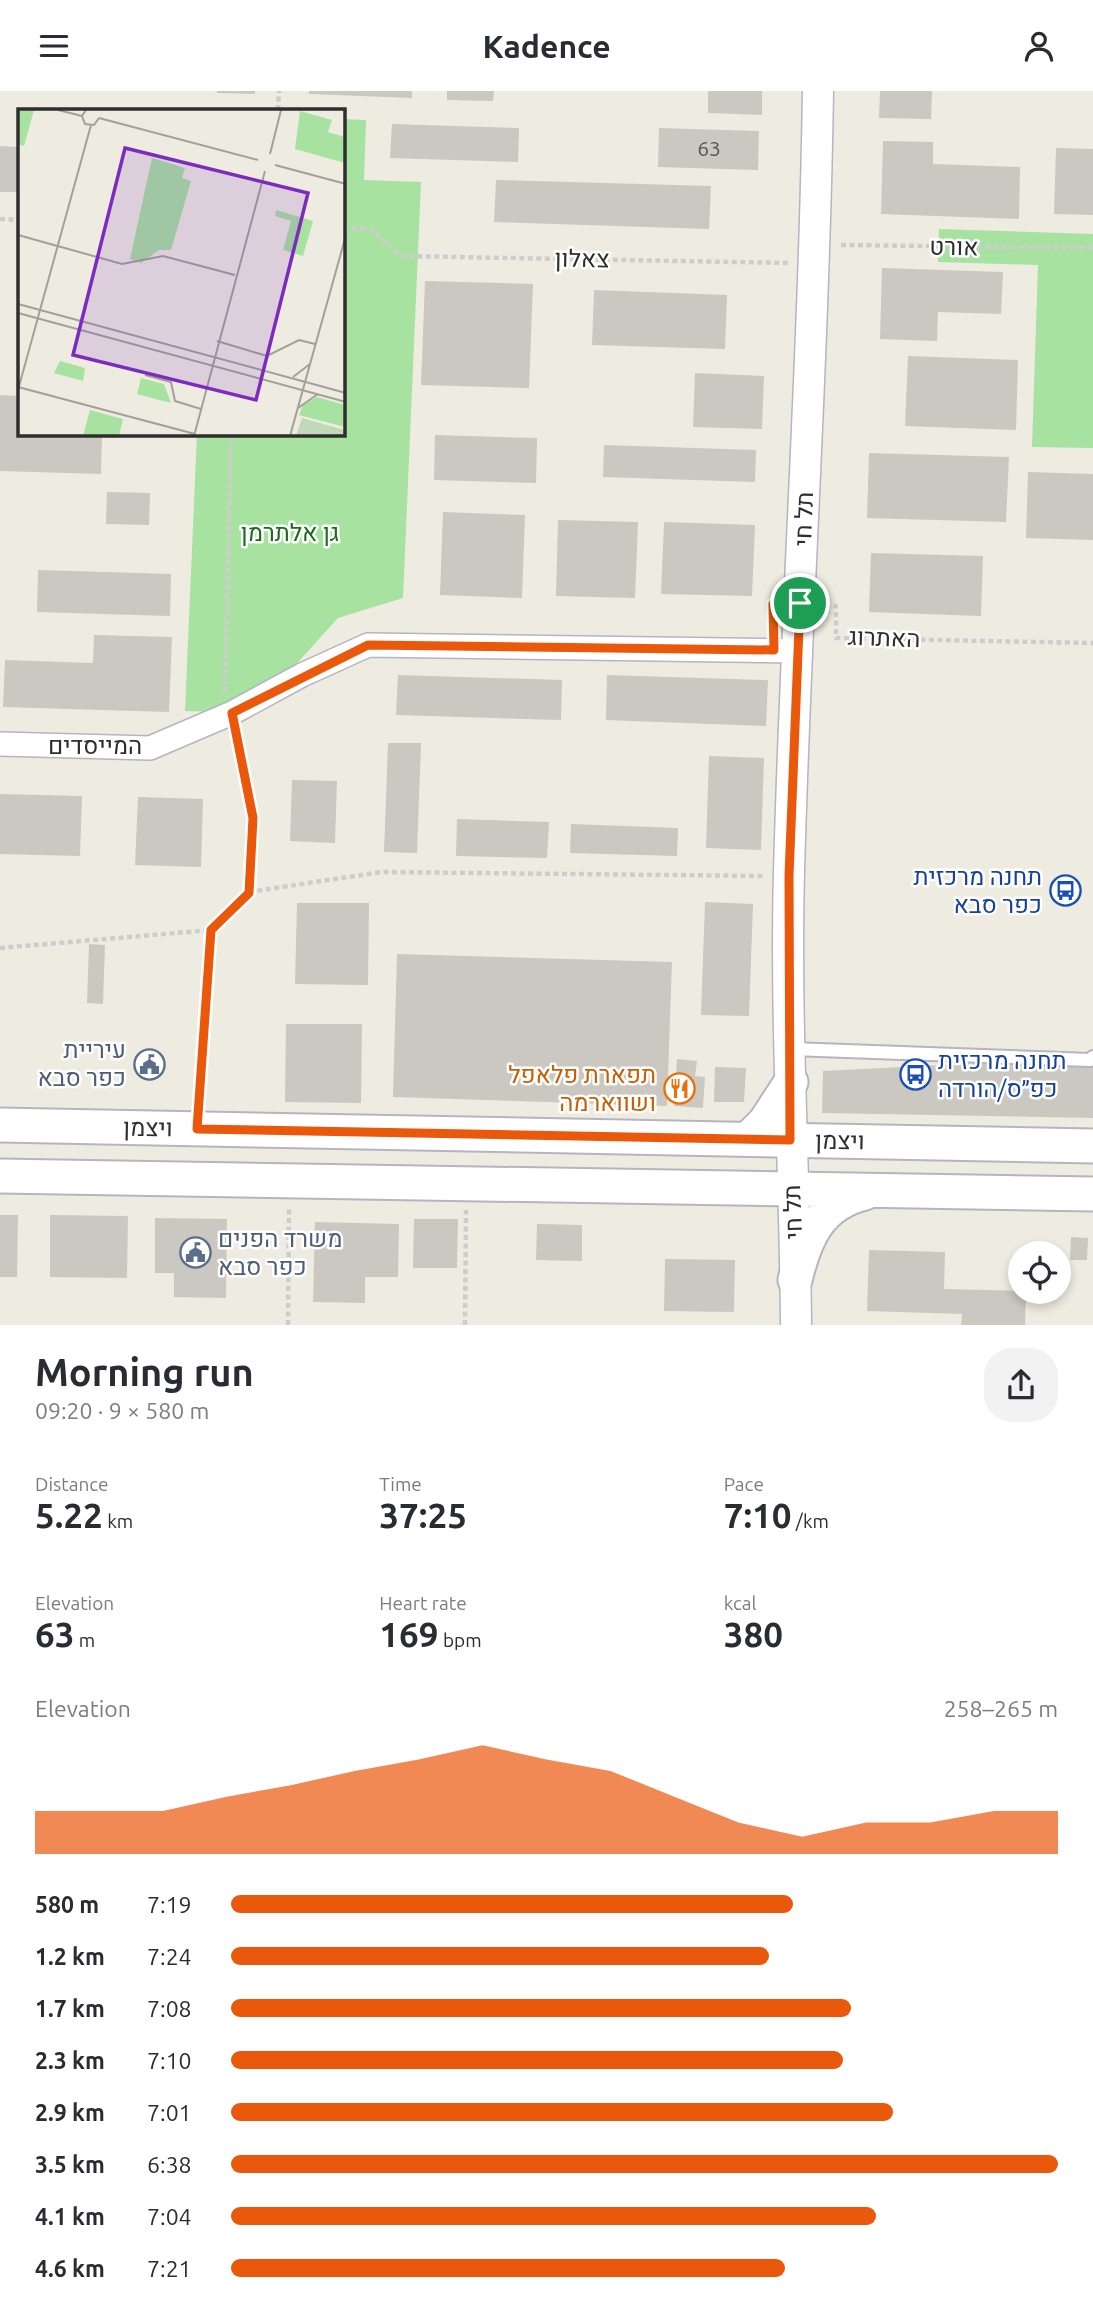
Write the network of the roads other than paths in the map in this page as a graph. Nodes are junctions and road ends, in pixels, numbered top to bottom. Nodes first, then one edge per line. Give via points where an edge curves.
1 (818, 91) edge
2 (797, 651) junction
3 (0, 744) edge
4 (791, 1049) junction
5 (1093, 1057) edge
6 (791, 1082) junction
7 (0, 1125) edge
8 (748, 1139) junction
9 (790, 1140) junction
10 (1093, 1146) edge
11 (0, 1176) edge
12 (792, 1189) junction
13 (876, 1190) junction
14 (1093, 1194) edge
15 (796, 1280) junction
16 (796, 1325) edge

1 - 2 street, תל חי via 816,245
2 - 3 street, המייסדים via 368,645 150,748
2 - 4 street, תל חי via 789,876
4 - 5 lane
4 - 6 street, תל חי
6 - 8 main road
6 - 9 street, תל חי
7 - 8 main road, ויצמן
8 - 9 main road, ויצמן
9 - 10 main road, ויצמן
9 - 12 street, תל חי
11 - 12 main road, ויצמן
12 - 13 main road, ויצמן
12 - 15 street, תל חי
13 - 14 main road, ויצמן
13 - 15 main road via 840,1202 825,1213 804,1245
15 - 16 street, תל חי

